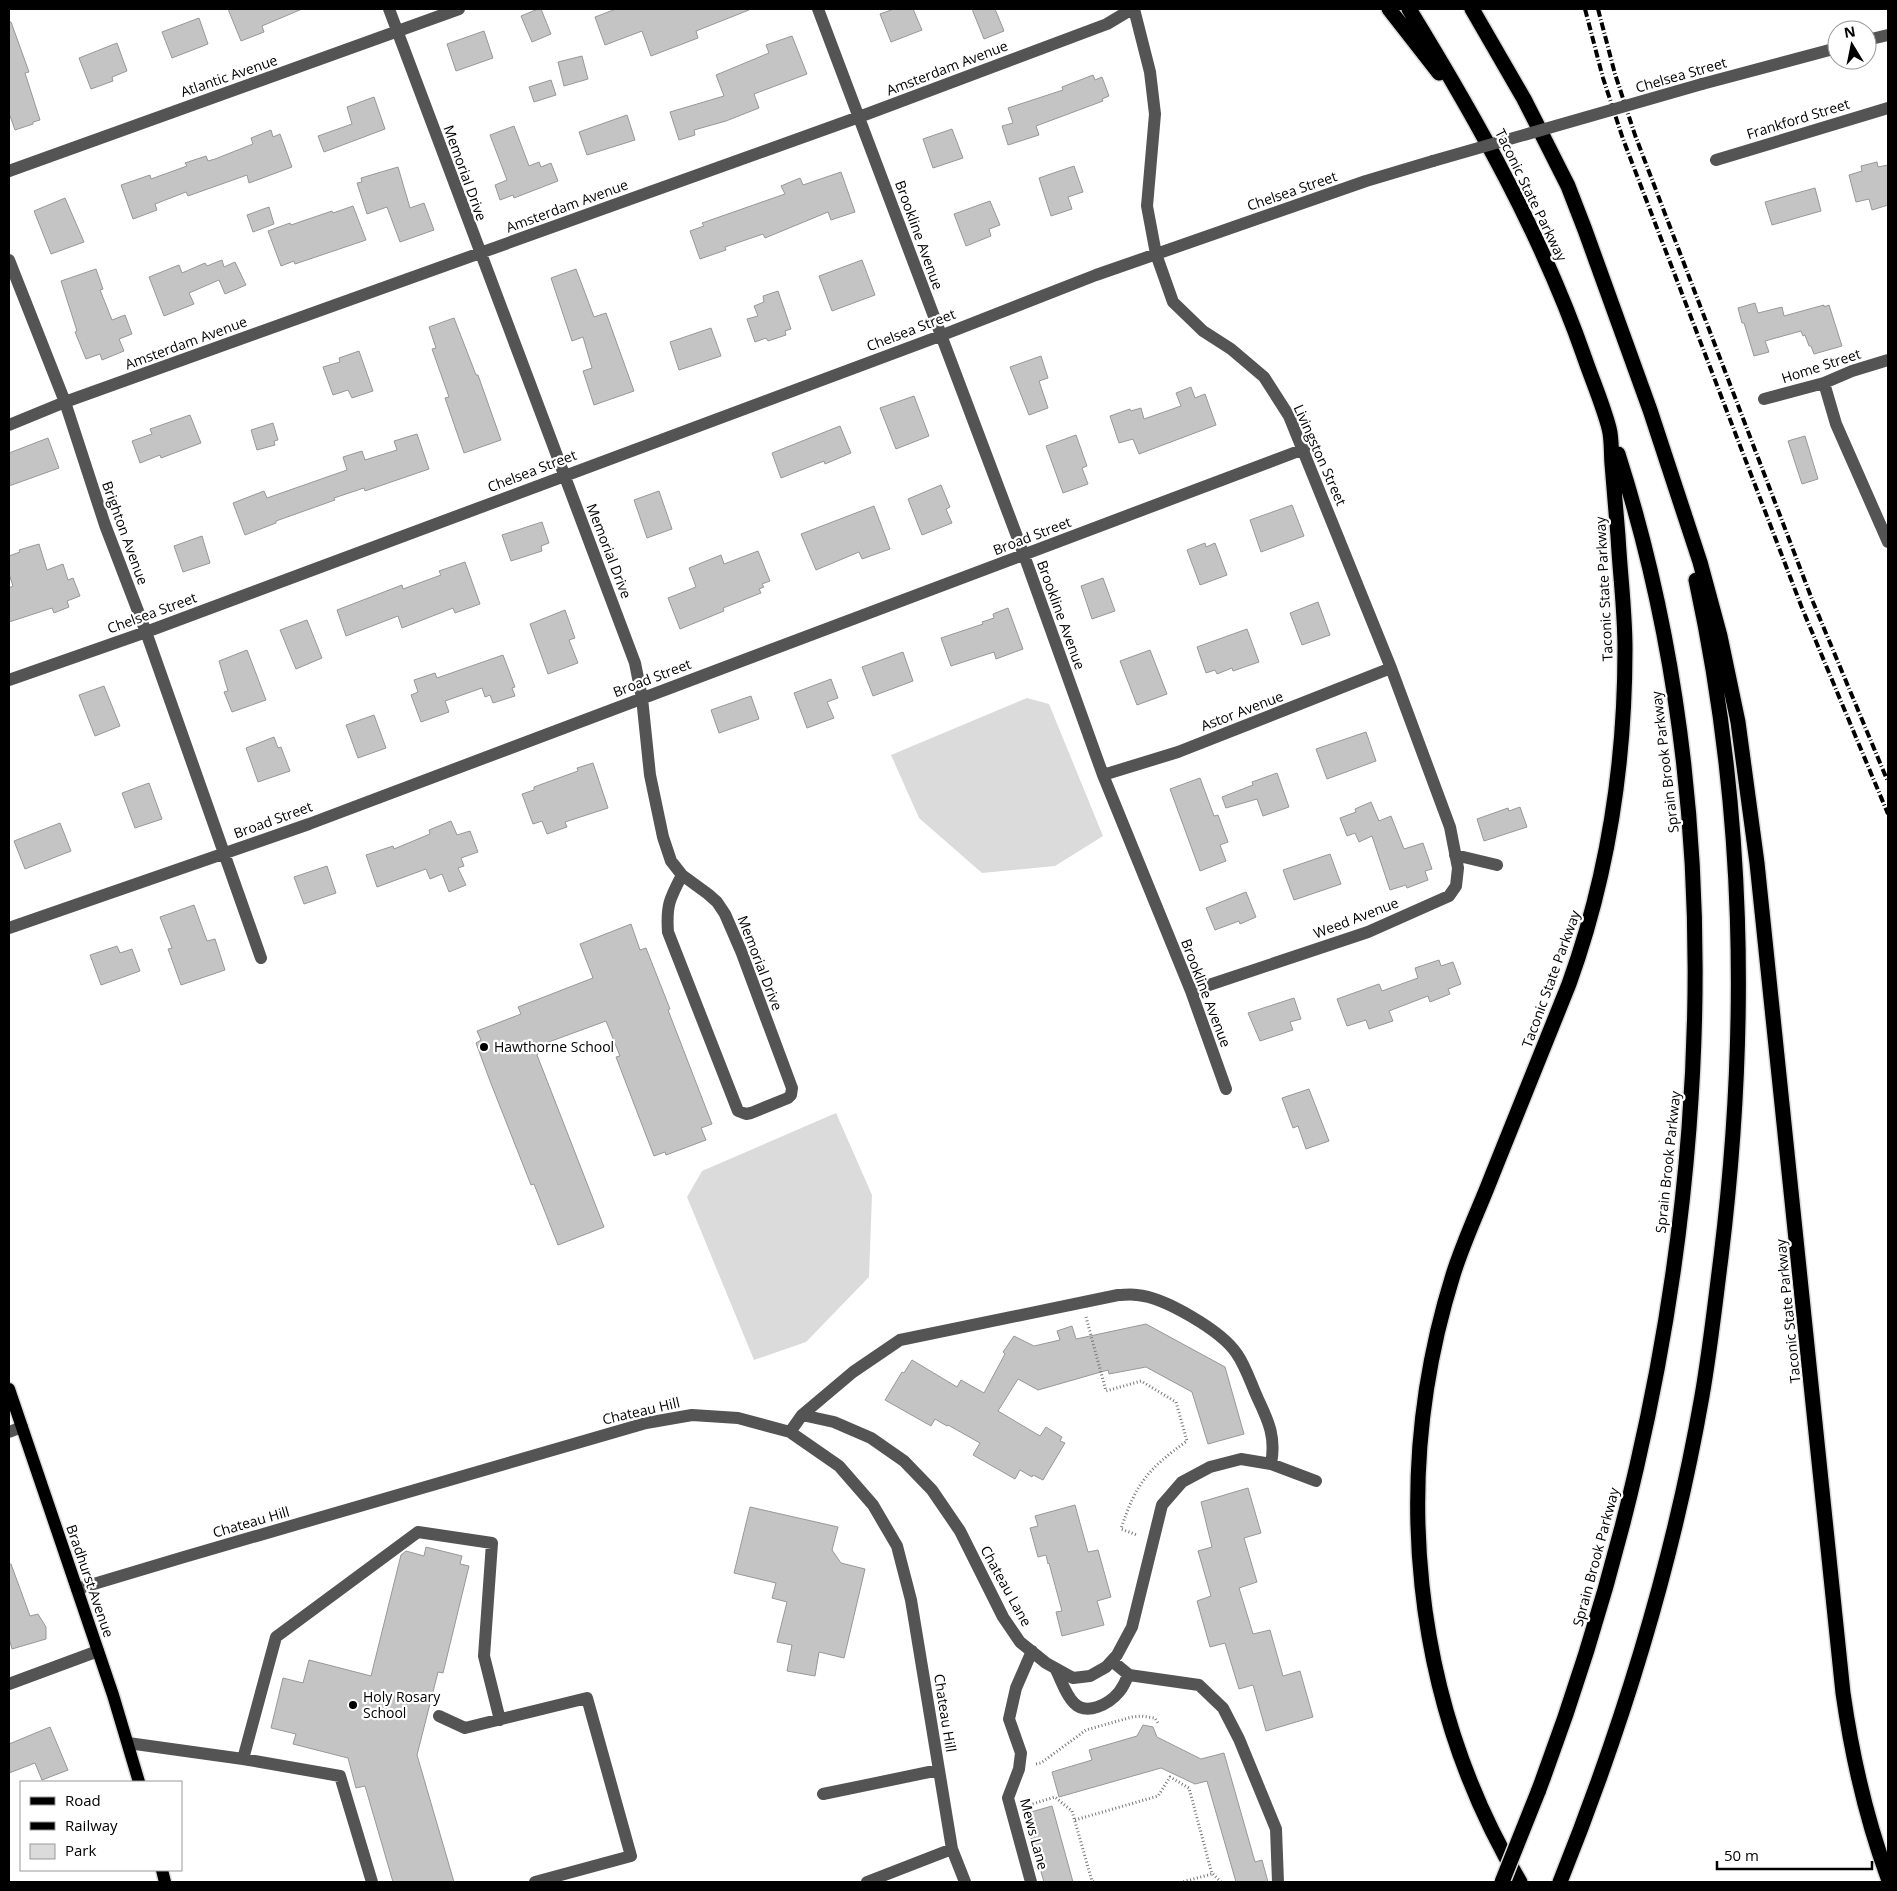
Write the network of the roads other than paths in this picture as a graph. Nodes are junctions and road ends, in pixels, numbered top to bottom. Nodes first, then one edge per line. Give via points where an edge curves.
1 (388, 9) edge
2 (459, 9) edge
3 (818, 9) edge
4 (1133, 9) edge
5 (1389, 9) edge
6 (1409, 9) edge
7 (1472, 9) edge
8 (397, 32) junction
9 (1827, 51) edge
10 (1888, 108) edge
11 (859, 117) junction
12 (1476, 122) junction
13 (1716, 160) dead end
14 (9, 171) edge
15 (479, 253) junction
16 (1156, 254) junction
17 (9, 260) edge
18 (940, 336) junction
19 (1888, 360) edge
20 (1824, 383) junction
21 (1764, 399) dead end
22 (65, 402) junction
23 (9, 425) edge
24 (1610, 429) junction
25 (1304, 449) junction
26 (1663, 450) junction
27 (564, 475) junction
28 (1888, 542) edge
29 (1024, 556) junction
30 (146, 632) junction
31 (1391, 668) junction
32 (9, 680) edge
33 (642, 698) junction
34 (1103, 775) junction
35 (224, 853) junction
36 (1455, 855) junction
37 (1497, 865) dead end
38 (682, 875) junction
39 (9, 928) edge
40 (261, 958) dead end
41 (1191, 991) junction
42 (1226, 1089) dead end
43 (9, 1389) edge
44 (802, 1415) junction
45 (22, 1427) junction
46 (9, 1432) edge
47 (790, 1432) junction
48 (1271, 1464) junction
49 (1316, 1481) dead end
50 (76, 1589) junction
51 (98, 1651) junction
52 (1032, 1651) junction
53 (1112, 1661) junction
54 (1055, 1668) junction
55 (1128, 1675) junction
56 (9, 1684) edge
57 (439, 1716) dead end
58 (500, 1720) junction
59 (128, 1743) junction
60 (244, 1759) junction
61 (940, 1770) junction
62 (139, 1781) edge
63 (823, 1794) dead end
64 (952, 1848) junction
65 (1888, 1878) edge
66 (372, 1882) edge
67 (536, 1882) edge
68 (868, 1882) edge
69 (965, 1882) edge
70 (1031, 1882) edge
71 (1278, 1882) edge
72 (1502, 1882) edge
73 (1520, 1882) edge
74 (1560, 1882) edge

1 - 8 street, Memorial Drive
2 - 8 street, Atlantic Avenue
3 - 11 street, Brookline Avenue
4 - 11 street, Amsterdam Avenue via 1107,24
4 - 16 street, Livingston Street via 1150,72 1155,114 1147,206
5 - 12 highway
6 - 12 highway, Taconic State Parkway
7 - 26 highway, Taconic State Parkway via 1524,99 1568,186 1614,305
8 - 14 street, Atlantic Avenue
8 - 15 street, Memorial Drive
9 - 16 street, Chelsea Street, bridge via 1366,180
10 - 13 street, Frankford Street
11 - 15 street, Amsterdam Avenue
11 - 18 street, Brookline Avenue
12 - 24 highway, Taconic State Parkway via 1547,261
15 - 22 street, Amsterdam Avenue
15 - 27 street, Memorial Drive
16 - 18 street, Chelsea Street
16 - 25 street, Livingston Street via 1173,302 1203,331 1264,377 1289,416
17 - 22 street, Brighton Avenue
18 - 27 street, Chelsea Street
18 - 29 street, Brookline Avenue
19 - 20 street, Home Street
20 - 21 street, Home Street
20 - 28 street via 1836,424
22 - 23 street, Amsterdam Avenue
22 - 30 street, Brighton Avenue via 105,525
24 - 72 highway, Sprain Brook Parkway, bridge via 1630,492 1651,578 1678,723 1694,909 1693,1062 1679,1216 1664,1323 1624,1520 1569,1706
24 - 73 highway, Taconic State Parkway via 1625,648 1621,751 1610,837 1581,951 1454,1272 1429,1372 1419,1450 1417,1517 1420,1568 1426,1622 1439,1684 1451,1730 1476,1797
25 - 29 street, Broad Street
25 - 31 street, Livingston Street
26 - 65 highway, Taconic State Parkway via 1710,598 1739,730 1757,863 1843,1692 1854,1759
26 - 74 highway via 1707,634 1729,784 1739,934 1735,1115 1712,1331 1684,1488 1632,1682 1600,1779
27 - 30 street, Chelsea Street
27 - 33 street, Memorial Drive via 635,663
29 - 33 street, Broad Street
29 - 34 street, Brookline Avenue
30 - 32 street, Chelsea Street
30 - 35 street, Brighton Avenue
31 - 34 street, Astor Avenue via 1178,752
31 - 36 street, Livingston Street via 1450,828
33 - 35 street, Broad Street
33 - 38 street, Memorial Drive via 650,775 663,837
34 - 41 street, Brookline Avenue
35 - 39 street, Broad Street
35 - 40 street, Brighton Avenue
36 - 37 street
36 - 41 street, Weed Avenue via 1458,868 1456,886 1449,896 1368,932
38 - 38 street, Memorial Drive via 708,894 725,914 742,951 792,1088 791,1095 784,1100 746,1114 738,1111 668,932 666,913 670,897
41 - 42 street, Brookline Avenue
43 - 45 main road, Bradhurst Avenue
44 - 47 street
44 - 48 street via 853,1372 900,1340 1118,1295 1137,1294 1156,1299 1199,1321 1234,1349 1268,1422 1274,1448
44 - 52 street, Chateau Lane via 834,1422 871,1438 904,1461 932,1490 960,1530 1003,1617 1020,1642
45 - 46 street
45 - 50 main road, Bradhurst Avenue
47 - 50 street, Chateau Hill via 738,1418 692,1415 646,1423
47 - 61 street, Chateau Hill via 839,1466 874,1505 897,1546 911,1600
48 - 49 street, Chateau Lane
48 - 53 street, Chateau Lane via 1241,1459 1210,1467 1182,1482 1162,1505 1132,1627
50 - 51 main road, Bradhurst Avenue
51 - 56 street
51 - 59 main road, Bradhurst Avenue
52 - 54 street, Chateau Lane
52 - 70 street, Mews Lane via 1016,1688 1009,1719 1021,1753 1019,1769 1008,1798
53 - 54 street, Chateau Lane via 1090,1676 1073,1678
53 - 55 street
54 - 55 street via 1069,1696 1086,1709 1110,1701 1120,1692
55 - 71 street via 1199,1685 1223,1708 1239,1738 1276,1829
57 - 58 street via 465,1728
58 - 60 street via 484,1656 492,1543 418,1532 276,1637
58 - 67 street via 587,1698 631,1856
59 - 60 street
59 - 62 main road, Bradhurst Avenue
60 - 66 street via 340,1776
61 - 63 street
61 - 64 street, Chateau Hill
64 - 68 street
64 - 69 street, Chateau Hill

